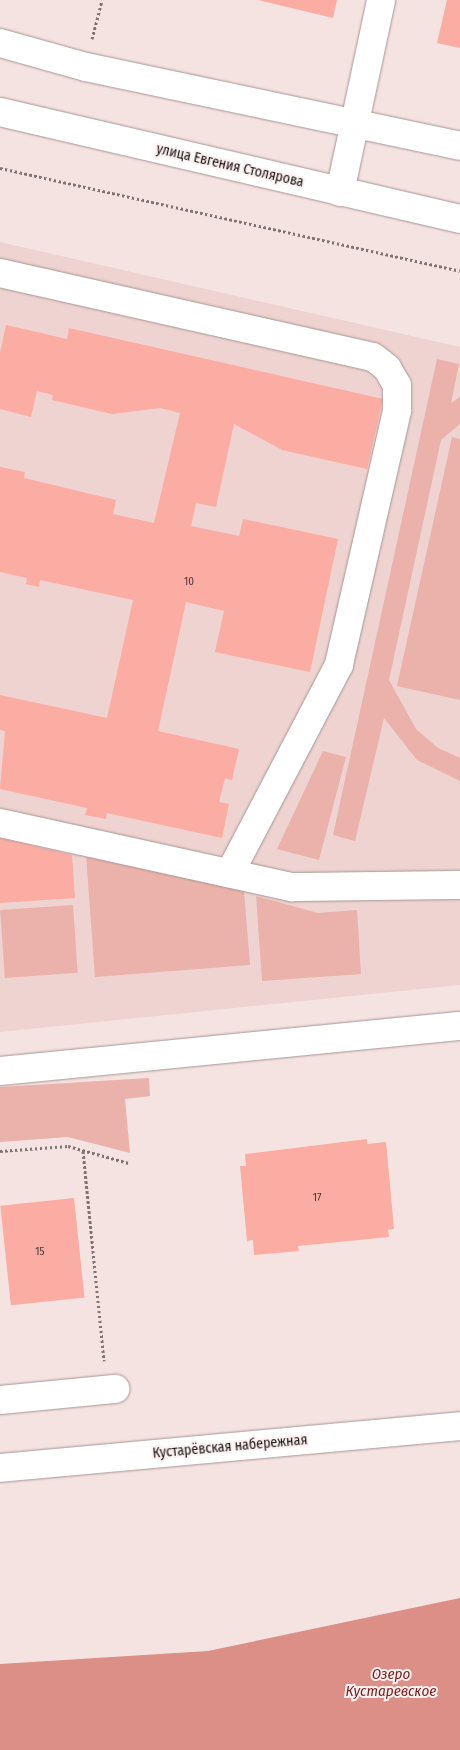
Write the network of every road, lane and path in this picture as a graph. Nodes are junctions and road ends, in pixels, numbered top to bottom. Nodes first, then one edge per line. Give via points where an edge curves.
1 (102, 0) edge
2 (381, 0) edge
3 (0, 43) edge
4 (86, 67) junction
5 (0, 112) edge
6 (355, 124) junction
7 (460, 146) edge
8 (0, 168) edge
9 (340, 192) junction
10 (460, 219) edge
11 (460, 271) edge
12 (0, 273) edge
13 (0, 823) edge
14 (230, 873) junction
15 (460, 885) edge
16 (460, 1026) edge
17 (0, 1070) edge
18 (83, 1150) junction
19 (0, 1151) edge
20 (130, 1163) dead end
21 (111, 1389) joint
22 (0, 1400) edge
23 (460, 1426) edge
24 (0, 1468) edge

1 - 4 path
2 - 6 street
3 - 4 street
4 - 6 street
5 - 9 street, улица Евгения Столярова
6 - 7 street
6 - 9 street
8 - 11 path
9 - 10 street, улица Евгения Столярова
12 - 14 street via 373,357 387,368 397,384 397,411 340,666
13 - 14 street
14 - 15 street via 303,888
16 - 17 street
18 - 19 path via 62,1146
18 - 20 path
18 - 21 path
21 - 22 street
23 - 24 street, Кустарёвская набережная

